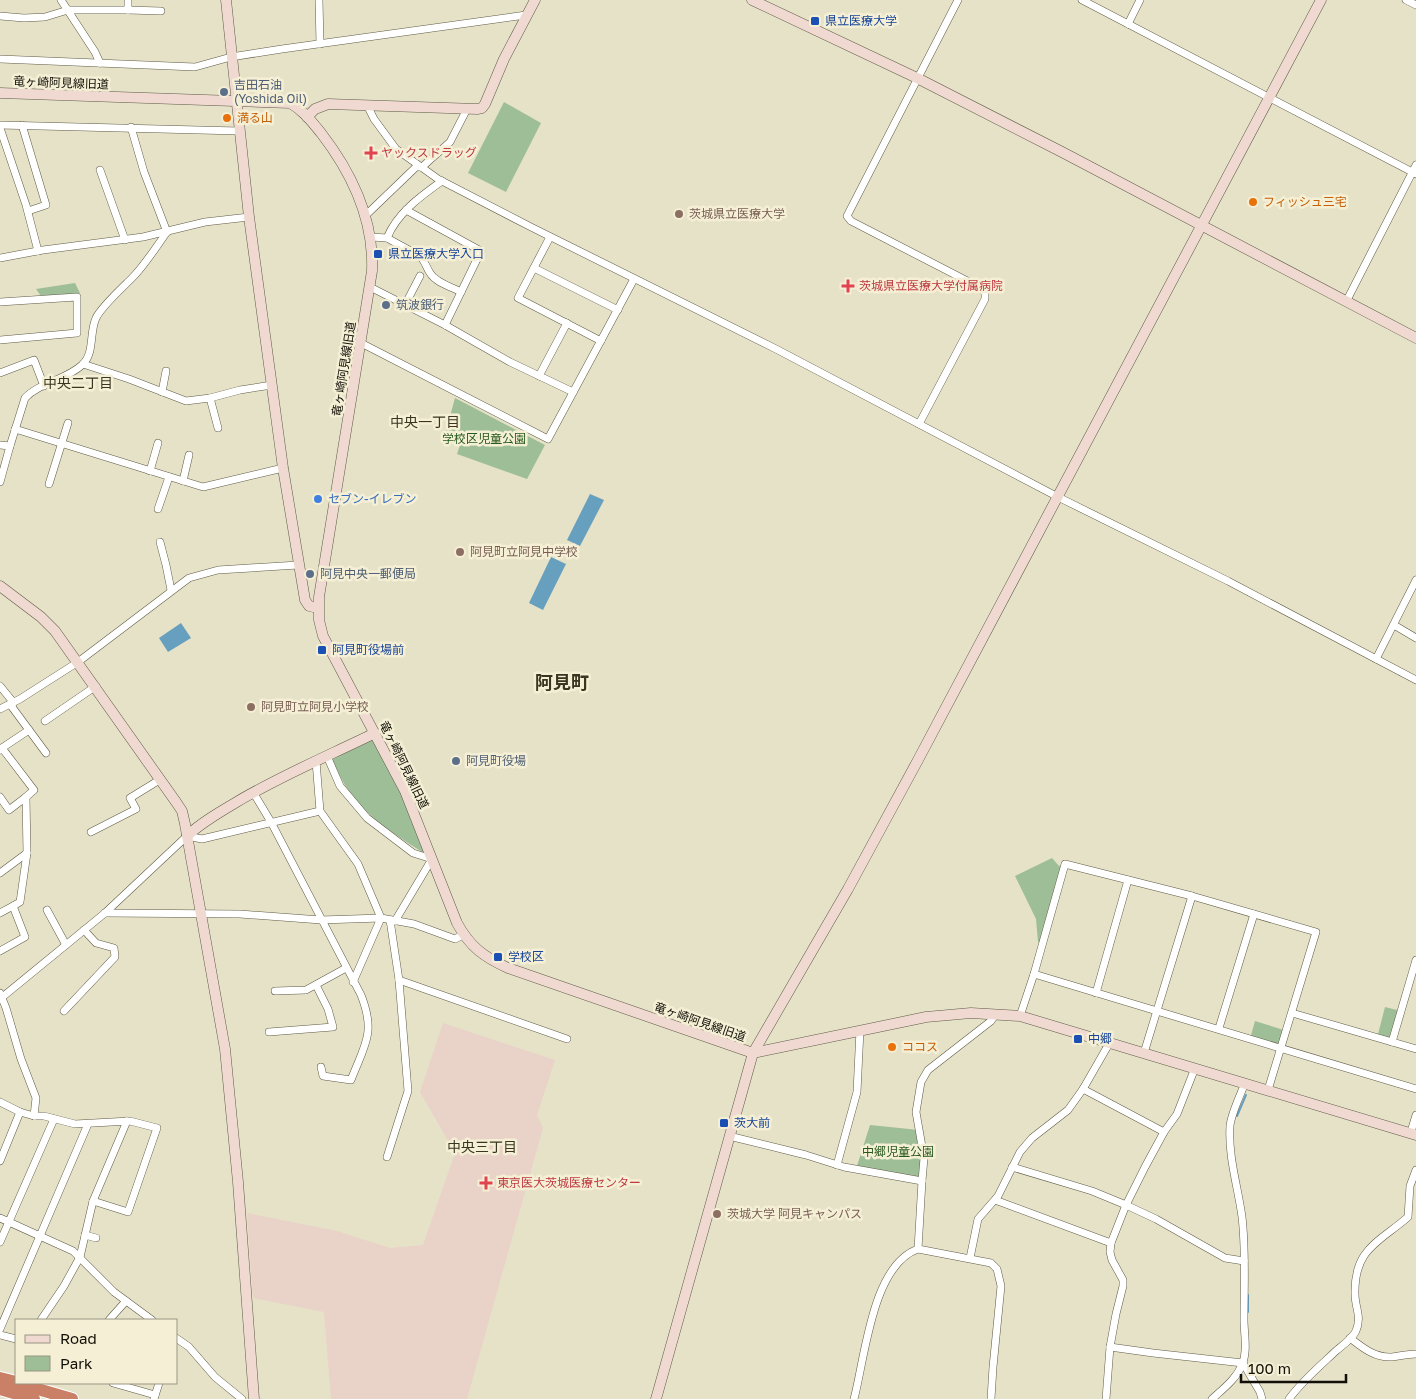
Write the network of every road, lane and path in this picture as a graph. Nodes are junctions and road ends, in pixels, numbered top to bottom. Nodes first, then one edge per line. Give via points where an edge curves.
1 (61, 0) edge
2 (128, 0) edge
3 (226, 0) edge
4 (319, 0) edge
5 (535, 0) edge
6 (752, 0) edge
7 (958, 0) edge
8 (1082, 0) edge
9 (1140, 0) edge
10 (1321, 0) edge
11 (1406, 0) edge
12 (1416, 5) edge
13 (68, 10) junction
14 (128, 10) junction
15 (161, 11) dead end
16 (526, 15) junction
17 (0, 16) edge
18 (1128, 24) junction
19 (320, 44) junction
20 (231, 57) junction
21 (0, 59) edge
22 (100, 63) junction
23 (918, 78) junction
24 (0, 93) edge
25 (1269, 98) junction
26 (236, 101) junction
27 (367, 105) junction
28 (467, 108) junction
29 (307, 116) junction
30 (22, 125) junction
31 (0, 126) edge
32 (131, 127) junction
33 (240, 131) junction
34 (1416, 165) edge
35 (422, 167) junction
36 (100, 170) dead end
37 (1414, 173) edge
38 (442, 181) junction
39 (406, 210) junction
40 (28, 211) junction
41 (366, 216) junction
42 (249, 217) junction
43 (1202, 226) junction
44 (167, 232) junction
45 (550, 236) junction
46 (371, 237) junction
47 (387, 238) junction
48 (125, 240) junction
49 (38, 251) junction
50 (0, 258) edge
51 (534, 268) junction
52 (420, 276) dead end
53 (634, 279) junction
54 (370, 287) junction
55 (461, 292) junction
56 (0, 302) edge
57 (1346, 302) junction
58 (405, 305) junction
59 (618, 310) junction
60 (567, 323) junction
61 (445, 325) junction
62 (1416, 338) edge
63 (0, 340) edge
64 (601, 340) junction
65 (361, 343) junction
66 (83, 364) junction
67 (166, 371) dead end
68 (0, 373) edge
69 (539, 376) junction
70 (272, 385) junction
71 (44, 386) junction
72 (162, 392) junction
73 (573, 392) junction
74 (210, 398) junction
75 (68, 423) dead end
76 (919, 424) junction
77 (218, 428) dead end
78 (15, 429) junction
79 (158, 443) dead end
80 (62, 444) junction
81 (0, 445) edge
82 (10, 446) junction
83 (189, 455) dead end
84 (283, 468) junction
85 (150, 471) junction
86 (169, 477) junction
87 (183, 481) junction
88 (0, 482) edge
89 (49, 484) dead end
90 (1058, 496) junction
91 (158, 510) dead end
92 (160, 542) dead end
93 (298, 565) junction
94 (1416, 580) edge
95 (0, 586) edge
96 (171, 590) junction
97 (318, 608) junction
98 (1394, 625) junction
99 (1416, 638) edge
100 (1376, 659) junction
101 (78, 662) junction
102 (1416, 680) edge
103 (0, 686) edge
104 (96, 686) junction
105 (12, 702) junction
106 (0, 709) edge
107 (45, 721) dead end
108 (29, 730) junction
109 (375, 733) junction
110 (1, 749) edge
111 (46, 753) dead end
112 (327, 756) junction
113 (316, 761) junction
114 (161, 780) junction
115 (253, 792) junction
116 (26, 797) junction
117 (0, 798) edge
118 (320, 811) junction
119 (271, 822) junction
120 (90, 832) dead end
121 (187, 836) junction
122 (27, 853) junction
123 (432, 859) junction
124 (0, 873) edge
125 (1128, 880) junction
126 (1192, 896) junction
127 (13, 906) junction
128 (47, 910) dead end
129 (0, 913) edge
130 (105, 913) junction
131 (200, 914) junction
132 (1254, 914) junction
133 (381, 918) junction
134 (321, 920) junction
135 (392, 920) junction
136 (84, 930) junction
137 (463, 935) junction
138 (66, 945) junction
139 (0, 951) edge
140 (1416, 960) edge
141 (346, 968) junction
142 (1034, 974) junction
143 (399, 980) junction
144 (353, 982) junction
145 (316, 985) junction
146 (275, 991) dead end
147 (1096, 992) junction
148 (0, 998) edge
149 (64, 1011) dead end
150 (1158, 1011) junction
151 (1292, 1012) junction
152 (996, 1014) junction
153 (1020, 1016) junction
154 (1219, 1028) junction
155 (860, 1030) junction
156 (268, 1032) dead end
157 (567, 1039) dead end
158 (1110, 1042) junction
159 (1392, 1042) junction
160 (1281, 1048) junction
161 (1416, 1049) edge
162 (753, 1053) junction
163 (1144, 1053) junction
164 (321, 1067) dead end
165 (1195, 1068) junction
166 (1245, 1083) junction
167 (1083, 1088) junction
168 (1416, 1089) edge
169 (1268, 1090) junction
170 (0, 1102) edge
171 (20, 1112) junction
172 (1416, 1115) edge
173 (34, 1116) junction
174 (54, 1119) junction
175 (127, 1121) junction
176 (88, 1124) junction
177 (1164, 1132) junction
178 (1413, 1134) edge
179 (729, 1136) junction
180 (387, 1157) dead end
181 (0, 1161) edge
182 (837, 1165) junction
183 (1012, 1167) junction
184 (1416, 1170) edge
185 (922, 1180) junction
186 (93, 1200) junction
187 (995, 1200) junction
188 (1126, 1205) junction
189 (0, 1218) edge
190 (9, 1221) junction
191 (40, 1235) junction
192 (85, 1235) junction
193 (96, 1238) dead end
194 (0, 1242) edge
195 (1110, 1243) junction
196 (918, 1249) junction
197 (80, 1257) junction
198 (970, 1258) junction
199 (1244, 1261) junction
200 (126, 1301) junction
201 (43, 1319) edge
202 (111, 1319) edge
203 (151, 1319) edge
204 (0, 1329) edge
205 (0, 1335) edge
206 (1350, 1338) junction
207 (15, 1339) edge
208 (178, 1339) edge
209 (1110, 1347) junction
210 (1416, 1354) edge
211 (1243, 1363) junction
212 (0, 1378) edge
213 (15, 1382) edge
214 (20, 1384) edge
215 (116, 1384) edge
216 (159, 1384) edge
217 (0, 1389) edge
218 (41, 1391) edge
219 (155, 1397) edge
220 (72, 1399) edge
221 (242, 1399) edge
222 (254, 1399) edge
223 (656, 1399) edge
224 (854, 1399) edge
225 (992, 1399) edge
226 (1106, 1399) edge
227 (1212, 1399) edge
228 (1262, 1399) edge
229 (1289, 1399) edge

1 - 13 street
2 - 14 street
3 - 20 street
4 - 19 street
5 - 16 street
6 - 23 street
7 - 23 street
8 - 18 street
9 - 18 street
10 - 25 street
11 - 12 street
13 - 14 street
13 - 17 street via 45,17
13 - 22 street
14 - 15 street
16 - 19 street
16 - 28 street via 485,104 482,108
18 - 25 street
19 - 20 street
20 - 22 street via 195,67
20 - 26 street
21 - 22 street
23 - 43 street
23 - 76 street via 847,216 851,221 981,288 984,293 985,299
24 - 26 street, 竜ヶ崎阿見線旧道
25 - 37 street
25 - 43 street
26 - 29 street, 竜ヶ崎阿見線旧道 via 290,103
26 - 33 street
27 - 28 street
27 - 29 street via 328,104
27 - 35 street via 396,149
28 - 35 street via 450,142
29 - 41 street, 竜ヶ崎阿見線旧道 via 348,172
30 - 31 street
30 - 32 street
30 - 40 street via 46,205
31 - 40 street
32 - 33 street
32 - 44 street
33 - 42 street
34 - 37 street
35 - 38 street
35 - 41 street via 416,167
36 - 48 street
37 - 57 street
38 - 39 street
38 - 45 street
39 - 47 street via 392,226
39 - 55 street via 481,251
40 - 49 street
41 - 46 street, 竜ヶ崎阿見線旧道
42 - 44 street via 183,226
42 - 70 street
43 - 57 street
43 - 90 street
44 - 48 street
44 - 66 street via 133,278 96,317 89,355
45 - 51 street
45 - 53 street
46 - 47 street
46 - 54 street, 竜ヶ崎阿見線旧道
47 - 55 street via 420,256 436,279
48 - 49 street
49 - 50 street
51 - 59 street
51 - 60 street via 518,298
52 - 58 street
53 - 59 street
53 - 76 street
54 - 58 street
54 - 65 street, 竜ヶ崎阿見線旧道
55 - 61 street
56 - 63 street via 77,297 77,333
57 - 62 street
58 - 61 street
59 - 64 street
60 - 64 street
60 - 69 street
61 - 69 street
64 - 73 street
65 - 73 street via 548,439
65 - 97 street, 竜ヶ崎阿見線旧道
66 - 71 street
66 - 72 street
67 - 72 street
68 - 71 street via 34,360
69 - 73 street
70 - 74 street
70 - 84 street
71 - 78 street via 25,398
72 - 74 street via 186,401
74 - 77 street
75 - 80 street
76 - 90 street
78 - 80 street
78 - 82 street
79 - 85 street
80 - 85 street
80 - 89 street
81 - 82 street
82 - 88 street
83 - 87 street
84 - 87 street via 203,487
84 - 93 street
85 - 86 street
86 - 87 street
86 - 91 street
90 - 100 street
90 - 162 street via 848,889
92 - 96 street
93 - 96 street via 218,570 189,578
93 - 97 street via 305,600 308,606
94 - 98 street
95 - 101 street via 41,617
96 - 101 street
97 - 109 street, 竜ヶ崎阿見線旧道 via 323,636
98 - 99 street
98 - 100 street
100 - 102 street
101 - 104 street
101 - 105 street
103 - 105 street
104 - 107 street
104 - 114 street
105 - 106 street
105 - 108 street via 12,707
108 - 110 street
108 - 111 street
109 - 112 street
109 - 123 street, 竜ヶ崎阿見線旧道 via 405,791
110 - 116 street via 34,790
112 - 113 street
112 - 123 street via 340,786 367,818 413,853
113 - 115 street
113 - 118 street
114 - 120 street via 130,798 136,809
114 - 121 street via 182,811
115 - 119 street
115 - 121 street
116 - 117 street via 9,810
116 - 122 street
118 - 119 street
118 - 133 street via 358,864
119 - 121 street via 202,839
119 - 134 street
121 - 130 street
121 - 131 street
122 - 124 street
122 - 127 street via 20,902
123 - 135 street
123 - 137 street, 竜ヶ崎阿見線旧道
125 - 126 street
125 - 142 street via 1065,864
125 - 147 street
126 - 132 street
126 - 150 street
127 - 129 street
127 - 139 street via 25,937
128 - 138 street
130 - 131 street
130 - 136 street
131 - 134 street
131 - 222 street via 225,1049
132 - 151 street via 1316,932
132 - 154 street
133 - 134 street
133 - 135 street
133 - 144 street
134 - 141 street
135 - 137 street via 414,924 455,939
135 - 143 street
136 - 138 street
136 - 149 street via 96,943 114,948 115,957
137 - 162 street, 竜ヶ崎阿見線旧道 via 475,949 508,968
138 - 148 street
140 - 159 street
141 - 144 street
141 - 145 street
142 - 147 street
142 - 153 street
143 - 157 street
143 - 180 street via 408,1091
144 - 164 street via 368,1013 366,1042 351,1080 323,1076
145 - 146 street via 306,990
145 - 156 street via 333,1028
147 - 150 street
148 - 173 street via 36,1098
150 - 154 street
150 - 163 street
151 - 159 street
151 - 160 street
152 - 153 street
152 - 155 street via 946,1014
152 - 185 street via 928,1070 921,1082 916,1112 924,1158
153 - 158 street
154 - 160 street
155 - 162 street
155 - 182 street via 857,1092
158 - 163 street
158 - 167 street
159 - 161 street
160 - 168 street
160 - 169 street
162 - 179 street, 竜ヶ崎阿見線旧道
163 - 165 street
165 - 166 street
165 - 177 street via 1177,1114
166 - 169 street
166 - 199 street via 1230,1125 1235,1181 1242,1214
167 - 177 street
167 - 183 street via 1068,1110 1032,1138
169 - 178 street
170 - 171 street
171 - 173 street
171 - 181 street
172 - 178 street
173 - 174 street
174 - 176 street
174 - 190 street
175 - 176 street
175 - 186 street
175 - 186 street via 157,1128 128,1212
176 - 191 street
177 - 188 street
179 - 182 street
179 - 223 street, 竜ヶ崎阿見線旧道
182 - 185 street
183 - 187 street
183 - 188 street via 1092,1191
184 - 206 street via 1410,1186 1408,1217 1360,1260 1355,1295 1360,1317
185 - 196 street
186 - 192 street
187 - 195 street
187 - 198 street via 978,1219
188 - 195 street
188 - 199 street via 1225,1258
189 - 190 street
190 - 191 street
190 - 194 street
191 - 197 street via 73,1250
191 - 204 street
192 - 193 street
192 - 197 street
195 - 209 street via 1112,1260 1124,1286
196 - 198 street
196 - 224 street via 908,1253 882,1288 868,1333
197 - 200 street
197 - 201 street
198 - 225 street via 991,1263 997,1269 1001,1286
199 - 211 street via 1246,1346
200 - 202 street
200 - 203 street
205 - 207 street
206 - 210 street via 1380,1356
206 - 229 street
208 - 221 street
209 - 211 street
209 - 226 street
211 - 227 street via 1234,1379
211 - 228 street
212 - 213 highway
214 - 218 highway
215 - 219 street
216 - 219 street
217 - 218 highway
218 - 220 highway

